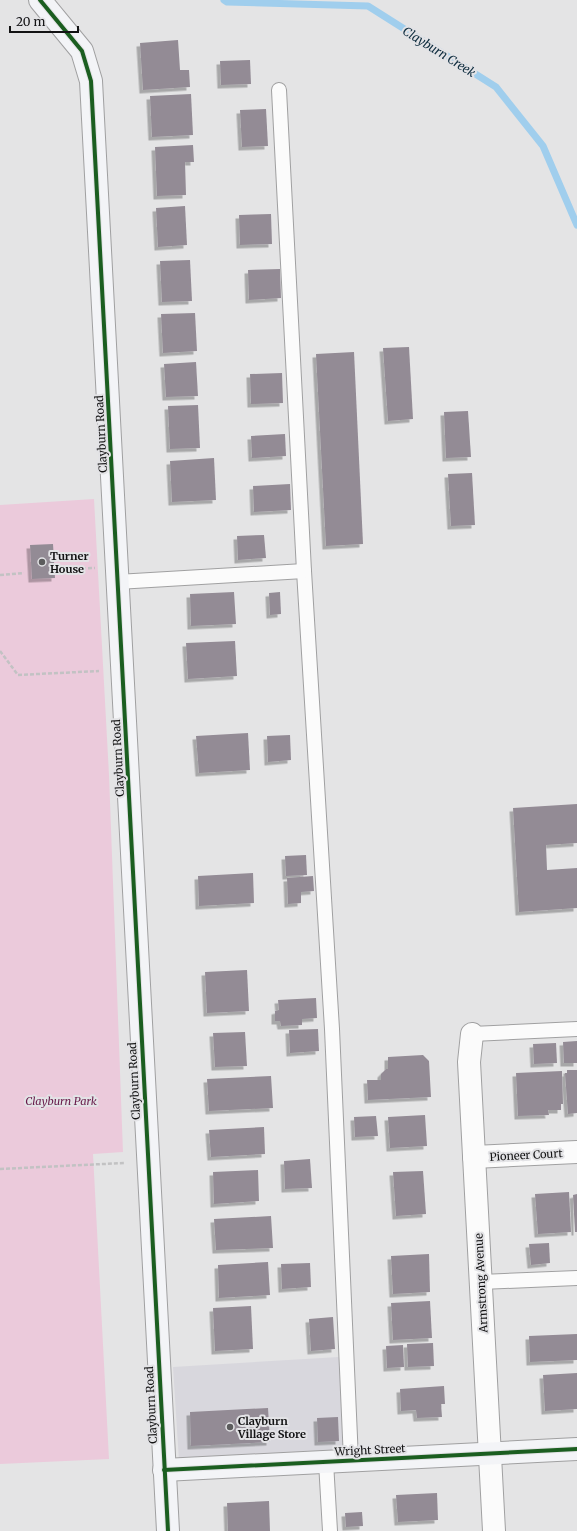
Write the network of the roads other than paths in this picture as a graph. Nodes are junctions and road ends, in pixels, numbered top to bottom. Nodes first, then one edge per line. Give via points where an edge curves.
1 (40, 0) edge
2 (279, 90) dead end
3 (304, 572) junction
4 (117, 582) junction
5 (577, 1029) edge
6 (472, 1034) joint
7 (577, 1152) edge
8 (474, 1157) junction
9 (577, 1278) edge
10 (481, 1282) junction
11 (577, 1449) edge
12 (489, 1453) junction
13 (351, 1460) junction
14 (326, 1462) junction
15 (164, 1470) junction
16 (168, 1531) edge
17 (330, 1531) edge
18 (494, 1531) edge

1 - 4 street, Clayburn Road via 82,51 91,81
2 - 3 lane
3 - 4 lane
3 - 13 lane via 332,1030
4 - 15 street, Clayburn Road
5 - 6 lane
6 - 8 street, Armstrong Avenue via 468,1062
7 - 8 street, Pioneer Court
8 - 10 street, Armstrong Avenue
9 - 10 lane
10 - 12 street, Armstrong Avenue
11 - 12 street, Wright Street
12 - 13 street, Wright Street
12 - 18 street, Armstrong Avenue
13 - 14 street, Wright Street
14 - 15 street, Wright Street
14 - 17 lane
15 - 16 street, Clayburn Road

